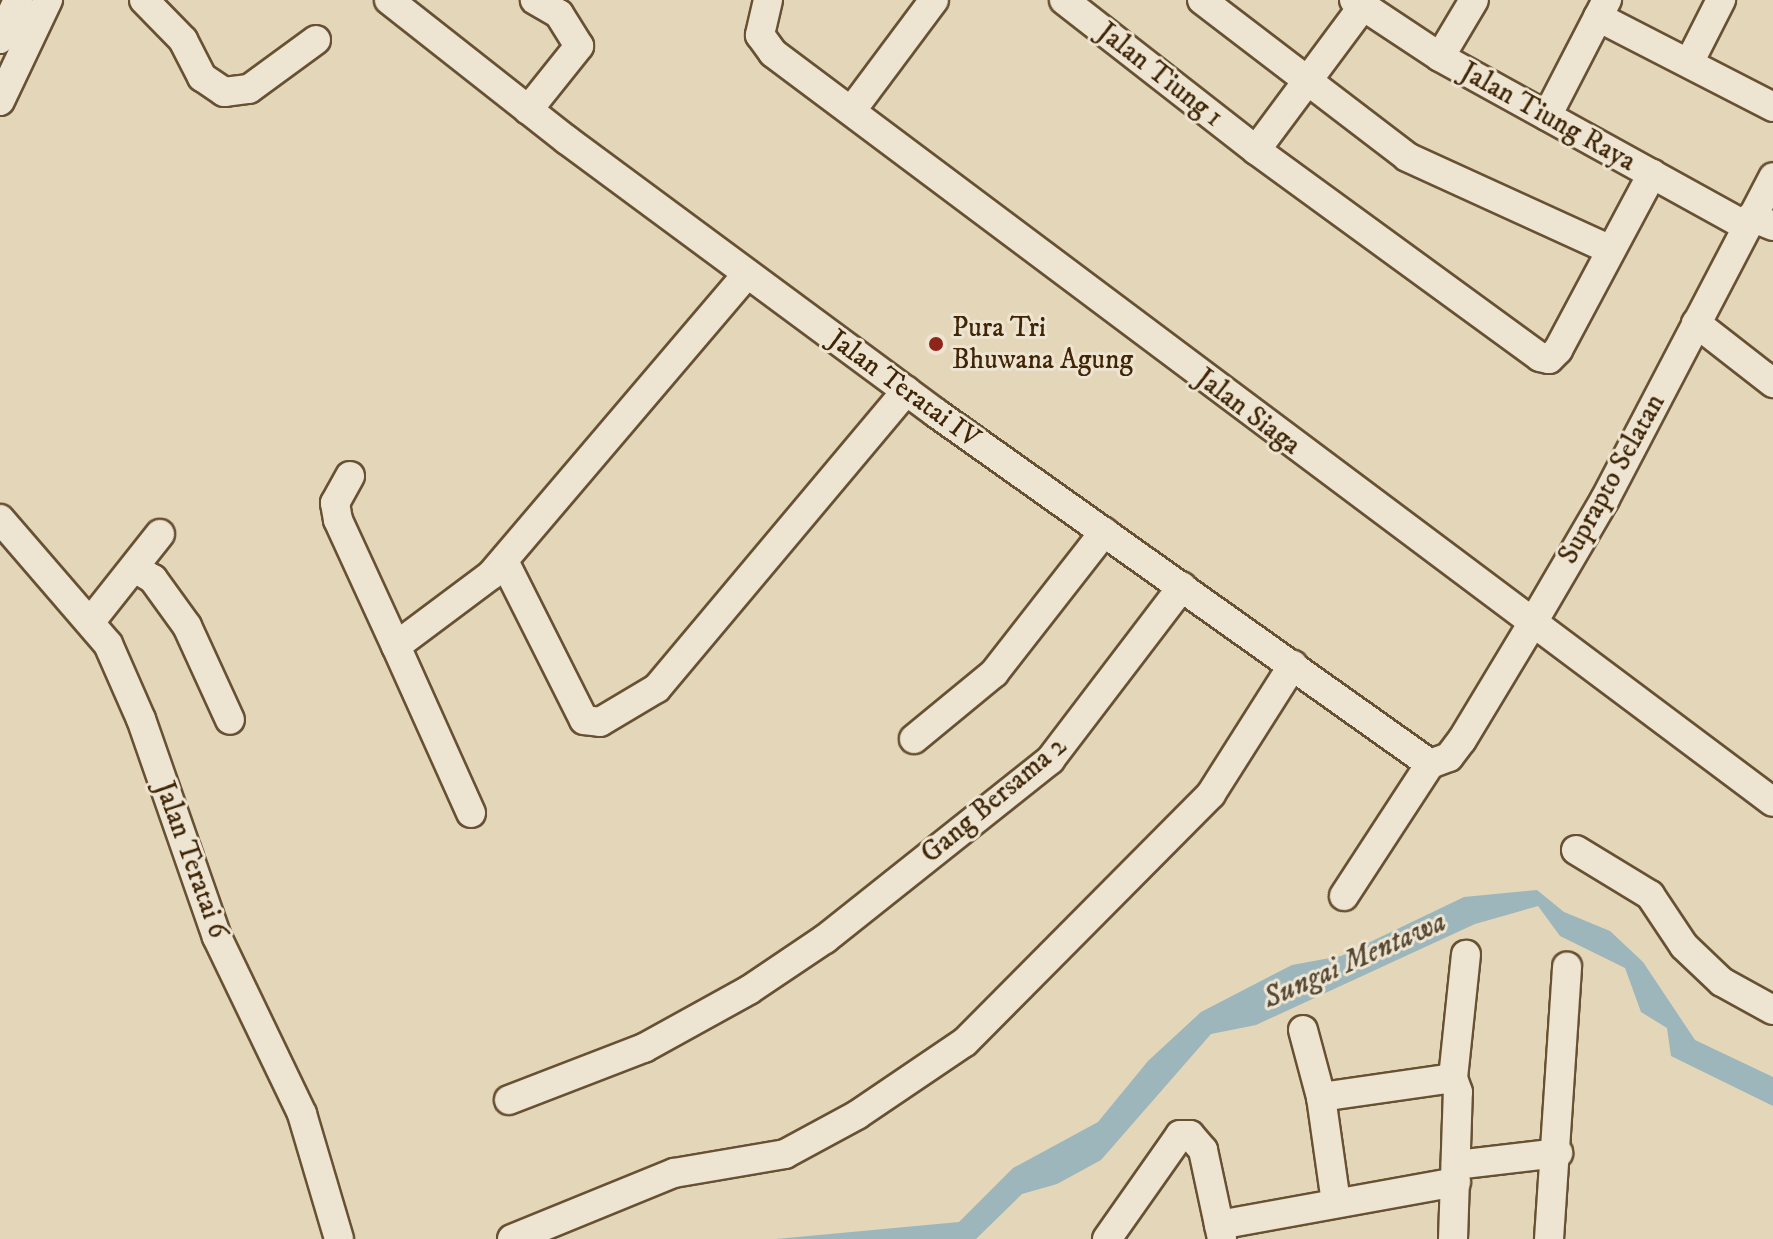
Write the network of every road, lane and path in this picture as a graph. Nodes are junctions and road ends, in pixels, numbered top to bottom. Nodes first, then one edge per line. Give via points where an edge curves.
1 (18, 0) edge
2 (48, 0) edge
3 (144, 0) edge
4 (389, 0) edge
5 (535, 0) edge
6 (768, 0) edge
7 (934, 0) edge
8 (1064, 0) edge
9 (1202, 0) edge
10 (1474, 0) edge
11 (1721, 0) edge
12 (1358, 3) edge
13 (1602, 8) edge
14 (0, 39) edge
15 (316, 40) dead end
16 (1440, 57) junction
17 (1689, 63) junction
18 (1305, 81) junction
19 (0, 101) edge
20 (1773, 107) edge
21 (528, 110) junction
22 (852, 110) junction
23 (1547, 116) junction
24 (1256, 150) junction
25 (1652, 174) junction
26 (1773, 177) edge
27 (1757, 223) edge
28 (1611, 250) junction
29 (747, 274) junction
30 (1696, 323) junction
31 (1773, 383) edge
32 (906, 391) junction
33 (350, 476) dead end
34 (0, 519) edge
35 (1104, 532) junction
36 (160, 534) dead end
37 (504, 561) junction
38 (134, 568) junction
39 (1182, 587) junction
40 (91, 621) junction
41 (1532, 624) junction
42 (396, 646) junction
43 (1293, 665) junction
44 (230, 720) dead end
45 (914, 739) dead end
46 (1430, 764) junction
47 (1773, 802) edge
48 (471, 813) dead end
49 (1576, 850) dead end
50 (1344, 896) dead end
51 (1466, 955) dead end
52 (1567, 967) dead end
53 (1773, 1010) edge
54 (1303, 1030) dead end
55 (1453, 1078) junction
56 (1321, 1097) junction
57 (509, 1100) dead end
58 (1558, 1153) junction
59 (1456, 1173) junction
60 (1336, 1202) junction
61 (1220, 1232) edge
62 (337, 1234) edge
63 (512, 1239) edge
64 (1107, 1239) edge
65 (1453, 1239) edge
66 (1549, 1239) edge

1 - 14 street
2 - 19 street
3 - 15 street via 183,40 202,77 224,92 249,89
4 - 21 street, Jalan Teratai IV
5 - 21 street via 559,14 579,46
6 - 22 street, Jalan Siaga via 760,35 773,53
7 - 22 street
8 - 24 street, Jalan Tiung 1
9 - 18 street
10 - 16 street
11 - 17 street
12 - 16 street, Jalan Tiung Raya
12 - 18 street
13 - 17 street
13 - 23 street
16 - 23 street, Jalan Tiung Raya
17 - 20 street
18 - 24 street
18 - 28 street via 1415,162
21 - 29 street, Jalan Teratai IV
22 - 41 street, Jalan Siaga
23 - 25 street, Jalan Tiung Raya
24 - 28 street, Jalan Tiung 1 via 1540,357 1549,359 1558,350
25 - 27 street, Jalan Tiung Raya
25 - 28 street
26 - 27 street, Suprapto Selatan
27 - 30 street, Suprapto Selatan
29 - 32 street, Jalan Teratai IV
29 - 37 street
30 - 31 street
30 - 41 street, Suprapto Selatan via 1605,499
32 - 35 street, Jalan Teratai IV
32 - 37 street via 657,688 600,722 584,720
33 - 42 street via 335,503 338,520
34 - 40 street, Jalan Teratai 6
35 - 39 street, Jalan Teratai IV
35 - 45 street via 994,673
36 - 38 street
37 - 42 street
38 - 40 street
38 - 44 street via 153,579 187,626
39 - 43 street, Jalan Teratai IV
39 - 57 street, Gang Bersama 2 via 1050,760 849,921 749,990 644,1048
40 - 62 street, Jalan Teratai 6 via 141,719 217,937 302,1114
41 - 46 street, Suprapto Selatan via 1462,740 1449,757
41 - 47 street, Jalan Siaga
42 - 48 street
43 - 46 street, Jalan Teratai IV
43 - 63 street via 1211,794 965,1042 857,1115 785,1154 674,1173
46 - 50 street
49 - 53 street via 1650,895 1684,946 1712,973
51 - 55 street
52 - 58 street
54 - 56 street
55 - 56 street
55 - 59 street via 1458,1092
56 - 60 street
58 - 59 street
58 - 66 street
59 - 60 street
59 - 65 street
60 - 61 street
61 - 64 street via 1203,1150 1190,1135 1180,1135

